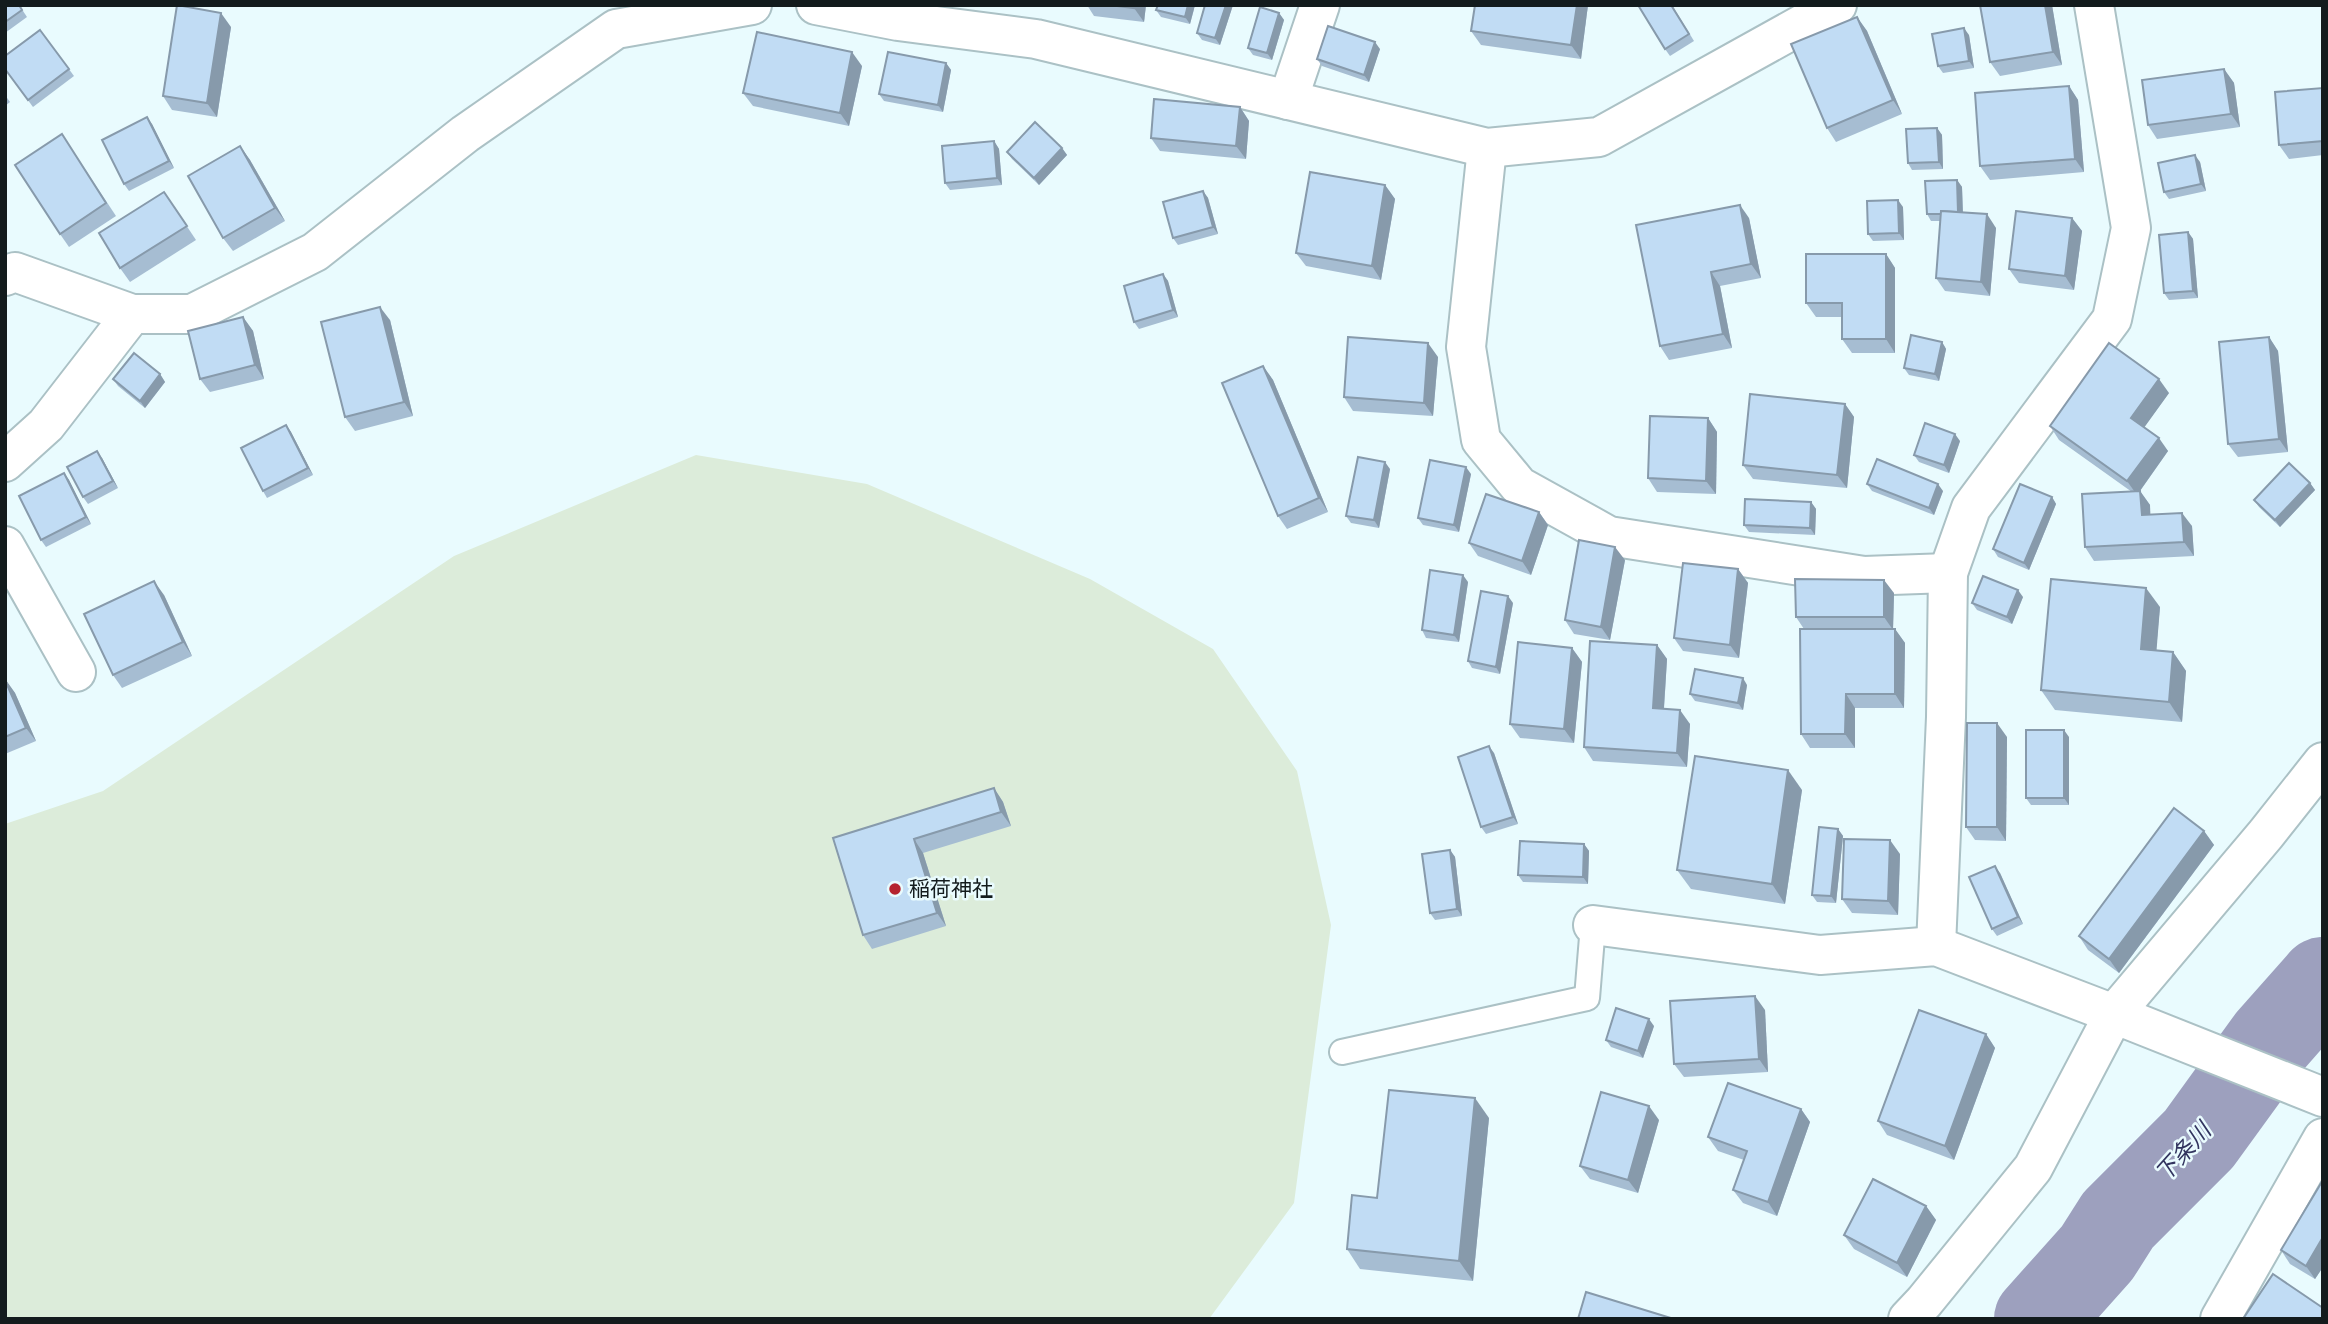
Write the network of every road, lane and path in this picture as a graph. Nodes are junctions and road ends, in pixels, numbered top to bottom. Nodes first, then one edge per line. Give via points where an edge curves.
1 (752, 5) edge
2 (816, 5) edge
3 (1320, 5) edge
4 (1837, 5) edge
5 (2094, 5) edge
6 (899, 13) edge
7 (1289, 100) junction
8 (1487, 148) junction
9 (9, 268) edge
10 (132, 314) junction
11 (5, 462) edge
12 (5, 546) edge
13 (1948, 573) junction
14 (76, 672) dead end
15 (2323, 762) edge
16 (1592, 925) joint
17 (1936, 946) junction
18 (2114, 1014) junction
19 (1342, 1052) dead end
20 (2323, 1097) edge
21 (2323, 1138) edge
22 (1908, 1319) edge
23 (2220, 1319) edge

1 - 10 street via 616,29 465,134 315,252 192,314
2 - 6 street
3 - 7 street
4 - 8 street via 1598,137
5 - 13 street via 2131,228 2112,319 1971,508
6 - 7 street via 1036,39
7 - 8 street
8 - 13 street via 1466,346 1481,440 1519,486 1609,536 1864,576
9 - 10 street
10 - 11 street via 46,425
12 - 14 street
13 - 17 street
15 - 18 street
16 - 17 street via 1820,955
16 - 19 lane via 1587,998
17 - 18 street
18 - 20 street
18 - 22 street via 2033,1168
21 - 23 street

